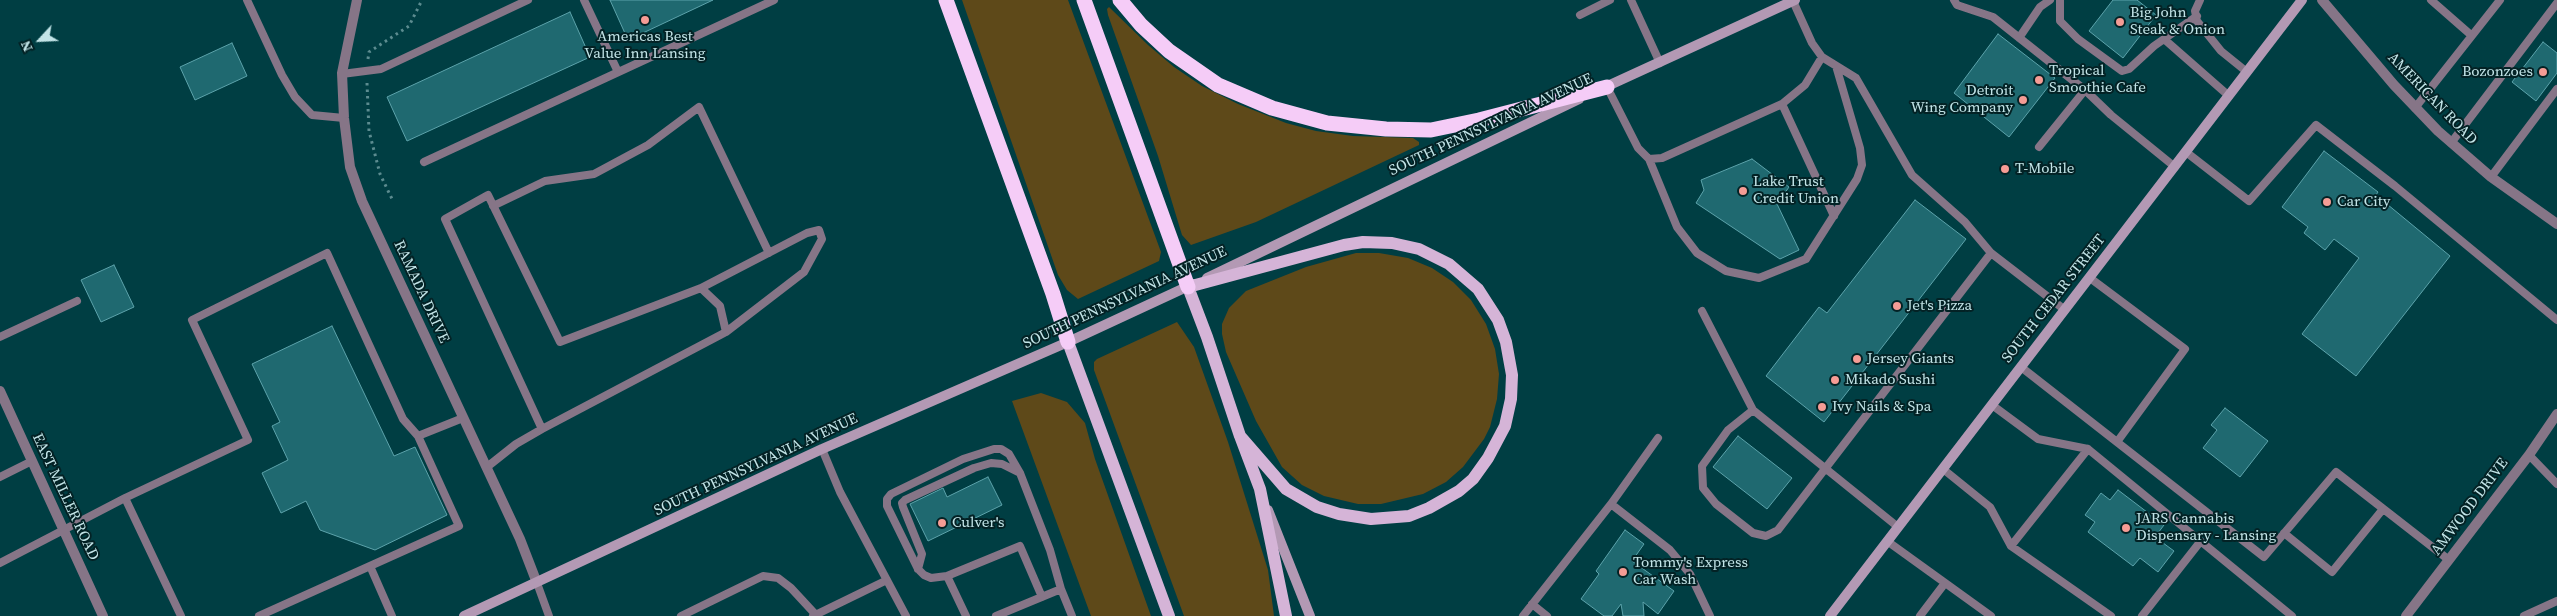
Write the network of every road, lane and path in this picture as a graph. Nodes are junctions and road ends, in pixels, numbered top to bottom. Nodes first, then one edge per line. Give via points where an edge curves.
1 (247, 0) edge
2 (357, 0) edge
3 (422, 0) edge
4 (528, 0) edge
5 (584, 0) edge
6 (774, 0) edge
7 (946, 0) edge
8 (1084, 0) edge
9 (1120, 0) edge
10 (1610, 0) edge
11 (1631, 0) edge
12 (1954, 0) edge
13 (2050, 0) edge
14 (2060, 0) edge
15 (2200, 0) edge
16 (2302, 0) edge
17 (2322, 0) edge
18 (2431, 0) edge
19 (2500, 0) edge
20 (1794, 1) edge
21 (2557, 3) edge
22 (1580, 15) dead end
23 (2196, 16) junction
24 (2471, 35) junction
25 (2019, 38) junction
26 (2164, 39) junction
27 (1822, 57) junction
28 (1660, 63) junction
29 (1836, 66) junction
30 (367, 71) junction
31 (618, 72) junction
32 (2247, 72) junction
33 (342, 74) junction
34 (1607, 87) junction
35 (2557, 89) edge
36 (2085, 90) junction
37 (2229, 96) junction
38 (1782, 104) junction
39 (2415, 108) junction
40 (344, 118) junction
41 (2451, 143) junction
42 (2038, 147) dead end
43 (2186, 152) junction
44 (1649, 158) junction
45 (424, 162) dead end
46 (2175, 167) junction
47 (2491, 177) junction
48 (393, 201) dead end
49 (493, 206) junction
50 (1834, 216) junction
51 (2555, 219) edge
52 (1991, 252) junction
53 (769, 253) junction
54 (2090, 278) junction
55 (1188, 287) junction
56 (702, 288) junction
57 (77, 301) dead end
58 (2065, 310) junction
59 (1702, 311) dead end
60 (2557, 320) edge
61 (726, 332) junction
62 (0, 337) edge
63 (1068, 342) junction
64 (2021, 367) junction
65 (0, 391) edge
66 (1992, 405) junction
67 (1753, 410) junction
68 (2557, 414) edge
69 (463, 418) junction
70 (542, 429) junction
71 (418, 436) junction
72 (1240, 436) junction
73 (1658, 438) dead end
74 (2117, 442) junction
75 (822, 449) junction
76 (2088, 449) junction
77 (2529, 454) junction
78 (32, 461) junction
79 (487, 467) junction
80 (1823, 468) junction
81 (1943, 468) junction
82 (1020, 473) junction
83 (0, 477) edge
84 (2557, 484) edge
85 (1260, 489) junction
86 (125, 498) junction
87 (1611, 504) junction
88 (2383, 509) junction
89 (1898, 527) junction
90 (63, 530) junction
91 (2284, 533) junction
92 (1887, 541) junction
93 (2200, 542) junction
94 (2011, 546) junction
95 (2449, 560) junction
96 (0, 563) edge
97 (370, 566) junction
98 (918, 569) junction
99 (947, 576) junction
100 (887, 580) junction
101 (537, 583) junction
102 (1945, 583) junction
103 (1061, 589) junction
104 (1042, 597) junction
105 (2557, 601) edge
106 (1532, 604) junction
107 (1706, 614) edge
108 (814, 615) edge
109 (104, 616) edge
110 (181, 616) edge
111 (259, 616) edge
112 (392, 616) edge
113 (464, 616) edge
114 (549, 616) edge
115 (681, 616) edge
116 (906, 616) edge
117 (966, 616) edge
118 (996, 616) edge
119 (1072, 616) edge
120 (1169, 616) edge
121 (1286, 616) edge
122 (1310, 616) edge
123 (1523, 616) edge
124 (1547, 616) edge
125 (1830, 616) edge
126 (1920, 616) edge
127 (1991, 616) edge
128 (2111, 616) edge
129 (2142, 616) edge
130 (2292, 616) edge
131 (2406, 616) edge
132 (2524, 616) edge

1 - 40 lane via 295,97 312,115
2 - 33 street, RAMADA DRIVE
3 - 30 path via 409,26 368,52
4 - 30 lane via 381,69
5 - 31 lane
6 - 31 lane
7 - 63 highway
8 - 55 highway
9 - 34 highway via 1141,25 1170,51 1218,85 1272,108 1327,123 1432,130
10 - 22 lane
11 - 28 lane
12 - 25 lane via 1957,5 1993,17
13 - 25 lane via 2040,7
14 - 26 lane via 2060,21 2078,39 2122,71 2129,69
15 - 23 lane
16 - 32 main road, SOUTH CEDAR STREET
17 - 39 street, AMERICAN ROAD
18 - 24 lane
19 - 24 lane
20 - 27 lane via 1812,43
20 - 28 main road, SOUTH PENNSYLVANIA AVENUE
21 - 41 lane
23 - 26 lane
23 - 32 lane via 2221,50
24 - 39 lane
25 - 36 lane
26 - 37 lane
27 - 29 lane
27 - 38 lane via 1806,85
28 - 34 main road, SOUTH PENNSYLVANIA AVENUE
29 - 50 lane via 1862,165
29 - 52 lane via 1856,78 1912,175 1965,222
30 - 33 lane
30 - 48 path via 369,131 380,174
31 - 45 lane
32 - 37 main road, SOUTH CEDAR STREET
33 - 40 street, RAMADA DRIVE
34 - 44 lane via 1638,148
34 - 55 main road, SOUTH PENNSYLVANIA AVENUE
35 - 47 lane
36 - 42 lane
36 - 46 lane
37 - 43 main road, SOUTH CEDAR STREET
38 - 44 lane via 1662,158
38 - 50 lane
39 - 41 street, AMERICAN ROAD
40 - 69 street, RAMADA DRIVE via 350,167 362,201
41 - 47 street, AMERICAN ROAD
43 - 46 main road, SOUTH CEDAR STREET
43 - 60 lane via 2249,201 2316,126 2395,186
44 - 50 lane via 1676,227 1697,253 1726,271 1759,278 1806,259
46 - 54 main road, SOUTH CEDAR STREET
47 - 51 street, AMERICAN ROAD
49 - 53 lane via 545,181 594,174 648,145 699,106
49 - 56 lane via 560,342
49 - 70 lane via 488,195 445,219
52 - 58 lane
52 - 80 lane
53 - 56 lane
53 - 61 lane via 819,230 822,239 804,272
54 - 58 main road, SOUTH CEDAR STREET
54 - 74 lane via 2185,349
55 - 63 main road, SOUTH PENNSYLVANIA AVENUE
55 - 72 main road
55 - 72 main road via 1344,245 1392,242 1428,252 1461,273 1485,299 1503,332 1511,365 1512,388 1503,431 1488,458 1460,491 1409,516 1371,519 1317,507 1286,489
56 - 61 lane via 720,306
57 - 62 lane
58 - 64 main road, SOUTH CEDAR STREET
59 - 67 lane
61 - 70 lane
63 - 75 main road, SOUTH PENNSYLVANIA AVENUE
63 - 120 main road
64 - 66 main road, SOUTH CEDAR STREET
64 - 74 lane
65 - 78 street, EAST MILLER ROAD
66 - 76 lane via 2038,439
66 - 81 main road, SOUTH CEDAR STREET
67 - 80 lane
67 - 80 lane via 1728,430 1702,466 1703,488 1716,504 1753,533 1766,536 1778,530
68 - 77 street, AMWOOD DRIVE
69 - 71 lane
69 - 79 street, RAMADA DRIVE
70 - 79 lane
71 - 86 lane via 403,419 327,253 192,320 248,440
71 - 97 lane via 459,526
72 - 85 main road
73 - 87 lane
74 - 91 lane via 2264,557
75 - 100 lane via 840,492
75 - 101 main road, SOUTH PENNSYLVANIA AVENUE
76 - 93 lane
76 - 94 lane
77 - 84 lane
77 - 95 street, AMWOOD DRIVE
78 - 83 lane
78 - 90 street, EAST MILLER ROAD
79 - 101 street, RAMADA DRIVE
80 - 89 lane
81 - 89 main road, SOUTH CEDAR STREET
81 - 94 lane via 1990,506
82 - 98 lane via 1002,464 990,463 905,500 903,507 922,554
82 - 98 lane via 1009,454 994,449 963,459 891,494 887,506
82 - 103 lane via 1050,550
85 - 121 main road
85 - 122 main road
86 - 90 lane
86 - 110 lane
87 - 106 lane
87 - 107 lane via 1670,550 1690,574
88 - 91 lane via 2336,472
88 - 91 lane via 2332,572
88 - 95 lane
89 - 92 main road, SOUTH CEDAR STREET
90 - 96 lane
90 - 109 street, EAST MILLER ROAD
92 - 102 lane
92 - 125 main road, SOUTH CEDAR STREET
93 - 129 lane
93 - 130 lane
94 - 128 lane
95 - 131 street, AMWOOD DRIVE
97 - 111 lane
97 - 112 lane
98 - 99 lane via 931,578
99 - 104 lane via 1020,546
99 - 117 lane
100 - 108 lane
100 - 116 lane
101 - 113 main road, SOUTH PENNSYLVANIA AVENUE
101 - 114 lane
102 - 126 lane
102 - 127 lane
103 - 104 lane
103 - 119 lane
104 - 118 lane
105 - 132 lane
106 - 123 lane
106 - 124 lane
108 - 115 lane via 778,578 763,576

